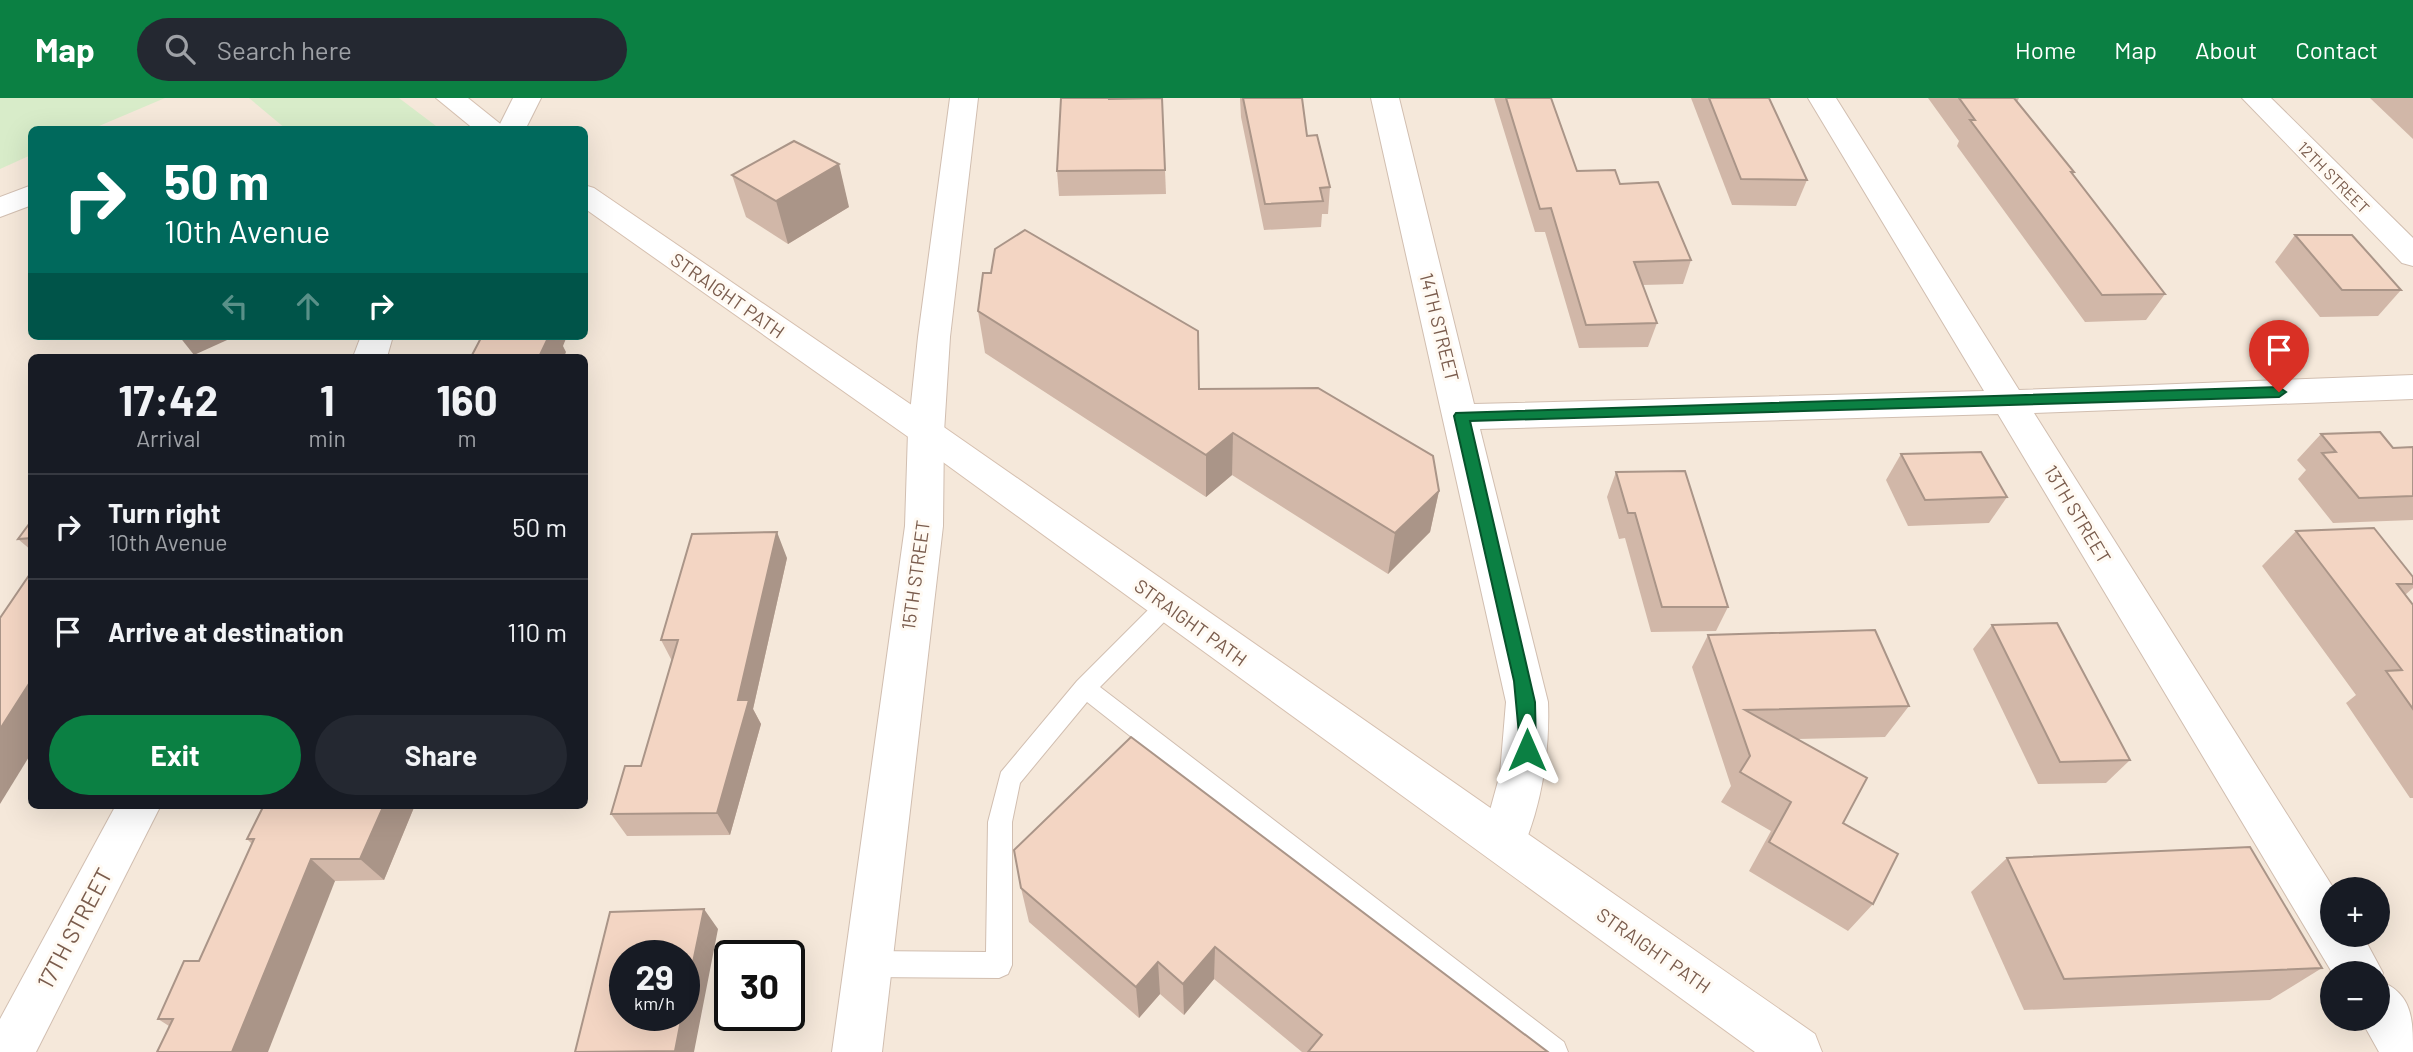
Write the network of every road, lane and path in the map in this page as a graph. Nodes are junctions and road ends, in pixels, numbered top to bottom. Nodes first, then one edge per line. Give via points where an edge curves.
1 (450, 98) edge
2 (527, 98) edge
3 (964, 98) edge
4 (1385, 98) edge
5 (1822, 98) edge
6 (2256, 98) edge
7 (488, 126) edge
8 (513, 126) edge
9 (28, 196) edge
10 (588, 197) edge
11 (0, 208) edge
12 (2413, 256) edge
13 (2413, 387) edge
14 (2010, 402) junction
15 (1461, 416) junction
16 (926, 432) junction
17 (1167, 605) junction
18 (1085, 688) junction
19 (137, 809) edge
20 (1503, 843) junction
21 (2320, 909) edge
22 (867, 964) junction
23 (2390, 1024) edge
24 (9, 1052) edge
25 (856, 1052) edge
26 (1554, 1052) edge
27 (1797, 1052) edge
28 (2407, 1052) edge

1 - 7 street
2 - 8 street
3 - 16 street, 15TH STREET
4 - 15 street, 14TH STREET
5 - 14 street, 13TH STREET
6 - 12 street, 12TH STREET
9 - 11 street
10 - 16 street, STRAIGHT PATH
13 - 14 street
14 - 15 street
14 - 21 street, 13TH STREET
15 - 20 street, 14TH STREET via 1527,702 1524,775
16 - 17 street, STRAIGHT PATH
16 - 22 street, 15TH STREET via 924,526
17 - 18 lane
17 - 20 street, STRAIGHT PATH
18 - 22 lane via 1009,779 1000,822 999,965
18 - 26 lane
19 - 24 street, 17TH STREET
20 - 27 street, STRAIGHT PATH
22 - 25 street, 15TH STREET
23 - 28 street

